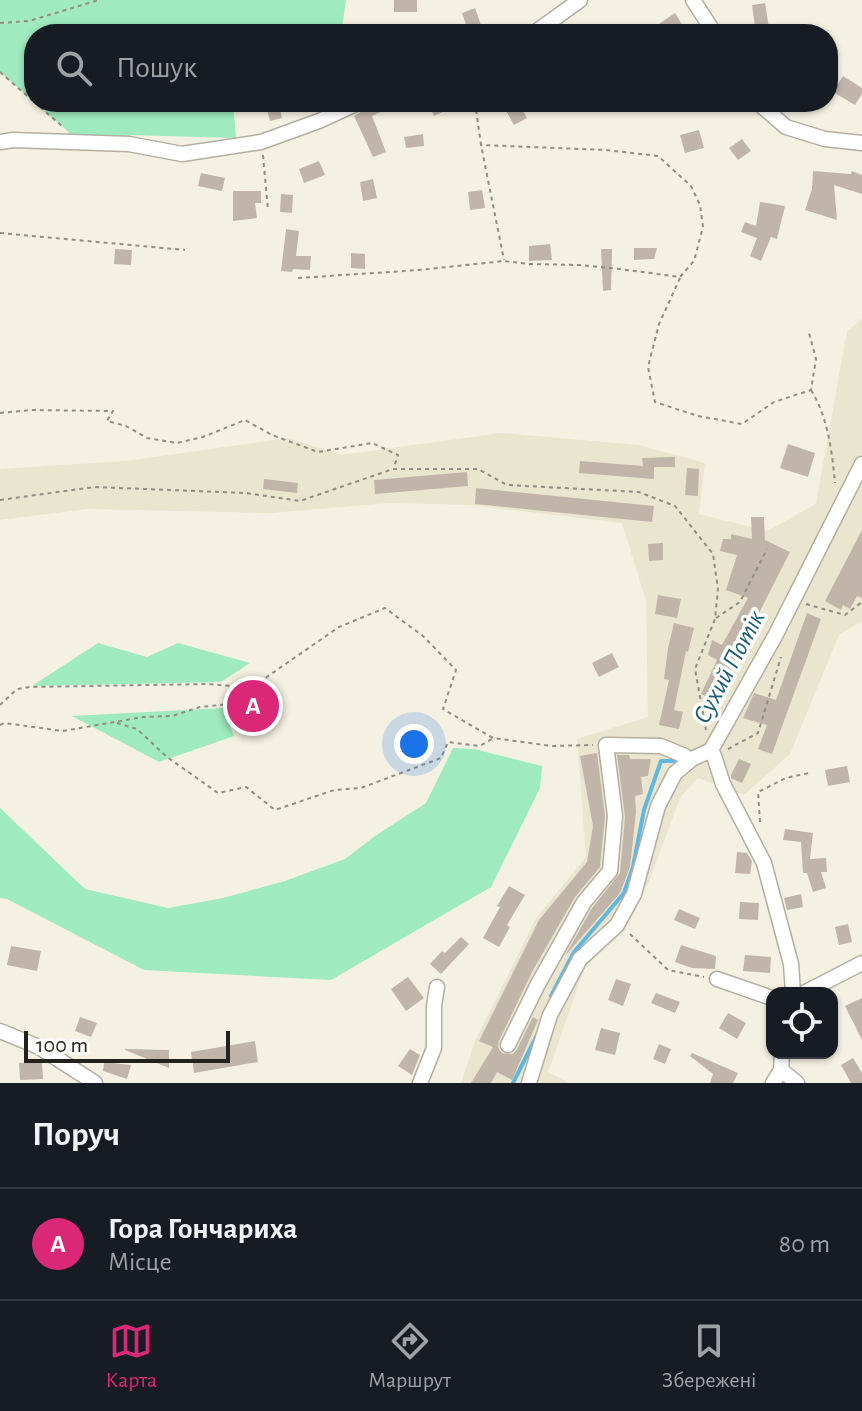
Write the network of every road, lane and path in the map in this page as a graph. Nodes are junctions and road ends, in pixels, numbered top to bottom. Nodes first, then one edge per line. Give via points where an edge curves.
1 (99, 0) edge
2 (580, 0) edge
3 (693, 0) edge
4 (0, 23) edge
5 (547, 24) edge
6 (709, 24) edge
7 (0, 72) edge
8 (24, 93) edge
9 (45, 112) edge
10 (338, 112) edge
11 (476, 112) edge
12 (769, 112) edge
13 (0, 142) edge
14 (261, 142) junction
15 (81, 143) junction
16 (862, 143) edge
17 (481, 145) junction
18 (268, 210) dead end
19 (0, 233) edge
20 (185, 250) dead end
21 (504, 261) junction
22 (680, 277) junction
23 (298, 278) dead end
24 (809, 333) dead end
25 (811, 390) junction
26 (0, 413) edge
27 (862, 464) edge
28 (393, 469) junction
29 (835, 484) dead end
30 (0, 500) edge
31 (767, 549) dead end
32 (862, 602) edge
33 (804, 603) dead end
34 (715, 619) junction
35 (783, 650) dead end
36 (249, 695) junction
37 (0, 705) edge
38 (115, 722) junction
39 (0, 725) edge
40 (493, 738) junction
41 (606, 745) junction
42 (712, 753) junction
43 (685, 756) dead end
44 (809, 773) dead end
45 (760, 820) dead end
46 (617, 925) junction
47 (862, 965) edge
48 (717, 979) joint
49 (437, 987) dead end
50 (793, 987) edge
51 (816, 987) edge
52 (766, 996) edge
53 (0, 1031) edge
54 (508, 1045) dead end
55 (782, 1059) edge
56 (781, 1070) junction
57 (95, 1083) edge
58 (420, 1083) edge
59 (529, 1083) edge
60 (773, 1083) edge
61 (797, 1083) edge

1 - 4 path via 29,21
2 - 5 street
3 - 6 street
7 - 8 path
9 - 15 path
10 - 14 street
11 - 17 path
12 - 16 street via 786,127
13 - 15 street
14 - 15 street via 182,154 129,144
14 - 18 path
17 - 21 path
17 - 22 path via 658,156 691,186 700,205 703,227 694,261
19 - 20 path
21 - 22 path
21 - 23 path
22 - 25 path via 659,324 648,367 655,402 742,424 774,402
24 - 25 path via 816,359
25 - 29 path via 831,445
26 - 28 path via 113,411 107,421 147,438 177,443 245,420 318,452 372,443 398,455
27 - 42 street
28 - 30 path via 300,501 246,493 94,487
28 - 34 path via 478,469 507,485 639,492 675,506 713,554
31 - 34 path via 740,602
32 - 33 path via 845,615
34 - 42 path via 695,669
35 - 42 path via 758,733
36 - 37 path via 231,686 208,684 30,687 17,689
36 - 38 path via 172,716
36 - 40 path via 258,683 339,627 385,608 456,670 443,709
38 - 39 path via 63,731
38 - 40 path via 137,729 218,793 246,787 275,810 334,790 361,788 441,758 448,742 480,746
40 - 41 path via 552,746
41 - 43 street via 661,746
41 - 54 street via 615,816 610,871 584,902
42 - 46 street via 692,759 675,773 658,806 634,894
42 - 50 street via 764,863
44 - 45 path via 758,792
46 - 48 path via 668,970
46 - 59 street via 580,959 550,1015
47 - 51 street
48 - 52 street
49 - 58 street via 434,1048
53 - 57 street via 39,1047
55 - 56 street
56 - 60 street
56 - 61 street

